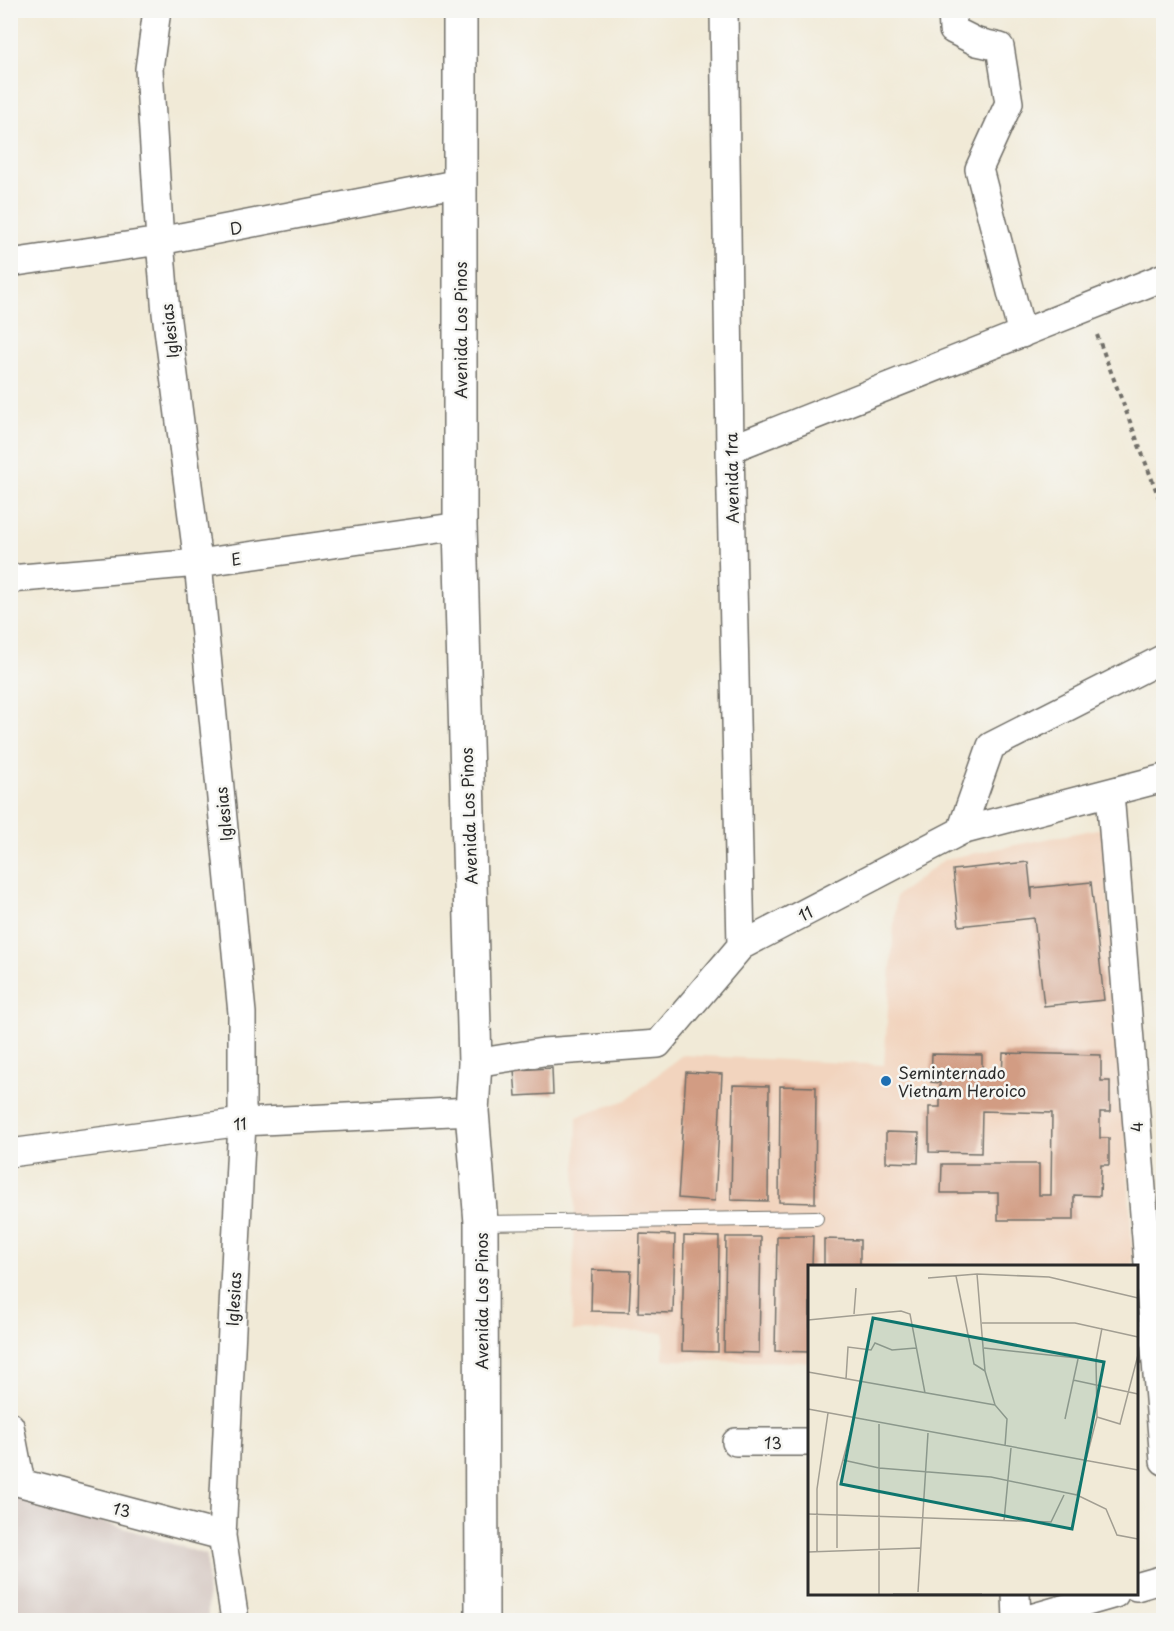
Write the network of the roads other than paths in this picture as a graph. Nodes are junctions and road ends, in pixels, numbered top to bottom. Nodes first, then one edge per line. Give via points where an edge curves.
1 (157, 10) edge
2 (460, 10) edge
3 (724, 10) edge
4 (952, 10) edge
5 (460, 183) junction
6 (160, 241) junction
7 (10, 263) edge
8 (1164, 278) edge
9 (1022, 334) junction
10 (730, 449) junction
11 (460, 526) junction
12 (198, 563) junction
13 (10, 579) edge
14 (1164, 658) edge
15 (1164, 778) edge
16 (1110, 793) junction
17 (961, 831) junction
18 (741, 946) junction
19 (475, 1063) junction
20 (472, 1111) junction
21 (242, 1122) junction
22 (10, 1153) edge
23 (816, 1218) dead end
24 (481, 1223) junction
25 (10, 1426) edge
26 (736, 1442) dead end
27 (808, 1442) edge
28 (1154, 1451) edge
29 (222, 1536) junction
30 (1164, 1579) edge
31 (1138, 1587) edge
32 (1016, 1595) edge
33 (1108, 1595) edge
34 (235, 1620) edge
35 (482, 1620) edge
36 (1017, 1620) edge
37 (1024, 1620) edge

1 - 6 street, Iglesias via 149,69
2 - 5 street, Avenida Los Pinos
3 - 10 street, Avenida 1ra
4 - 9 street via 953,30 977,42 1000,47 1009,104 979,169
5 - 6 street, D
5 - 11 street, Avenida Los Pinos
6 - 7 street, D
6 - 12 street, Iglesias
8 - 9 street
9 - 10 street
10 - 18 street, Avenida 1ra
11 - 12 street, E
11 - 19 street, Avenida Los Pinos
12 - 13 street, E
12 - 21 street, Iglesias via 242,1013
14 - 17 street via 991,746
15 - 16 street, 11
16 - 17 street, 11
16 - 28 street, 4
17 - 18 street, 11
18 - 19 street, 11 via 658,1044 543,1052
19 - 20 street, Avenida Los Pinos
20 - 21 street, 11
20 - 24 street, Avenida Los Pinos
21 - 22 street, 11
21 - 29 street, Iglesias
23 - 24 lane
24 - 35 street, Avenida Los Pinos
25 - 29 street, 13 via 21,1483
26 - 27 street, 13
29 - 34 street, Iglesias
30 - 31 street
32 - 36 street
33 - 37 street

